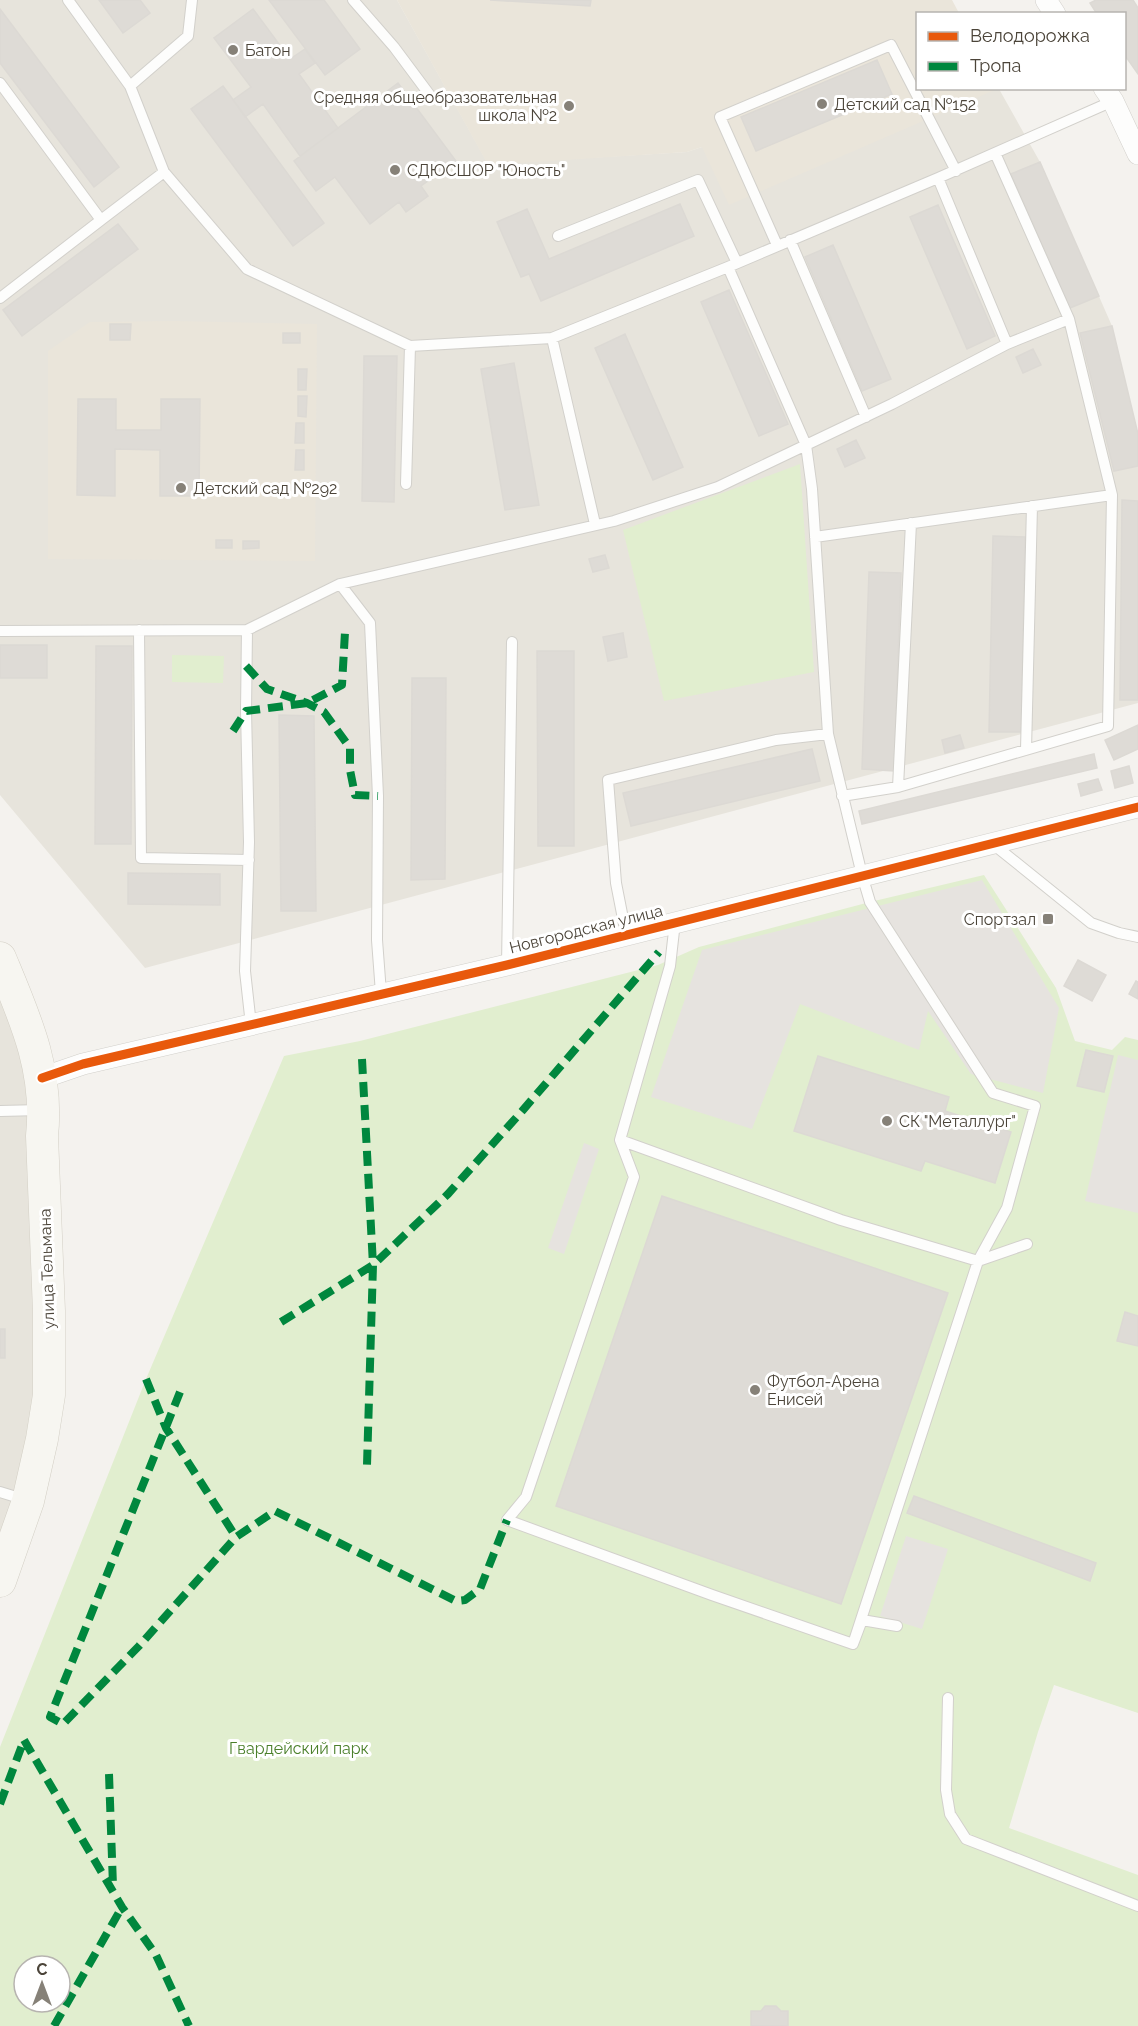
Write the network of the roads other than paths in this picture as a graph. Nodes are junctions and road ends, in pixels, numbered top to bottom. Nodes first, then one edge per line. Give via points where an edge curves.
1 (68, 0) edge
2 (192, 0) edge
3 (353, 0) edge
4 (0, 83) edge
5 (130, 86) junction
6 (1109, 95) edge
7 (432, 98) dead end
8 (994, 153) junction
9 (1138, 154) edge
10 (956, 171) junction
11 (164, 172) junction
12 (938, 178) junction
13 (101, 220) junction
14 (558, 236) dead end
15 (790, 240) junction
16 (777, 245) junction
17 (732, 265) junction
18 (0, 298) edge
19 (1069, 319) junction
20 (552, 338) junction
21 (1007, 344) junction
22 (410, 346) junction
23 (866, 417) junction
24 (806, 445) junction
25 (406, 484) dead end
26 (1112, 495) junction
27 (1032, 506) junction
28 (911, 523) junction
29 (595, 524) junction
30 (816, 537) junction
31 (340, 584) junction
32 (139, 630) junction
33 (247, 630) junction
34 (0, 631) edge
35 (512, 642) dead end
36 (828, 734) junction
37 (1026, 750) junction
38 (898, 787) junction
39 (842, 796) junction
40 (1138, 807) edge
41 (993, 844) junction
42 (249, 860) junction
43 (862, 875) junction
44 (675, 922) junction
45 (626, 934) junction
46 (1138, 937) edge
47 (0, 958) edge
48 (507, 965) junction
49 (381, 993) junction
50 (251, 1025) junction
51 (42, 1078) junction
52 (45, 1110) junction
53 (0, 1111) edge
54 (620, 1140) junction
55 (1028, 1244) dead end
56 (978, 1261) junction
57 (14, 1496) edge
58 (0, 1581) edge
59 (862, 1620) junction
60 (897, 1626) dead end
61 (948, 1698) dead end
62 (1138, 1906) edge

1 - 5 lane
2 - 5 lane via 188,36
3 - 7 lane
4 - 13 lane
5 - 11 lane
6 - 8 lane
6 - 9 street
8 - 10 lane
8 - 19 lane
10 - 12 lane
10 - 16 lane via 891,45 720,117
11 - 13 lane
11 - 22 lane via 247,269
12 - 15 lane
12 - 21 lane
13 - 18 lane
14 - 17 lane via 698,180
15 - 16 lane
15 - 23 lane
16 - 17 lane
17 - 20 lane
17 - 24 lane
19 - 21 lane
19 - 26 lane
20 - 22 lane
20 - 29 lane
21 - 23 lane
22 - 25 lane
23 - 24 lane
24 - 29 lane via 718,487
24 - 30 lane
26 - 27 lane
26 - 37 lane via 1108,726
27 - 28 lane
27 - 37 lane
28 - 30 lane
28 - 38 lane
29 - 31 lane
30 - 36 lane
31 - 33 lane
31 - 49 lane via 370,623
32 - 33 lane
32 - 34 lane
32 - 42 lane via 141,858
33 - 42 lane
35 - 48 lane
36 - 39 lane
36 - 45 lane via 776,740 608,780 616,883
37 - 38 lane
38 - 39 lane
39 - 43 lane
40 - 41 street, Новгородская улица
41 - 43 street, Новгородская улица
41 - 46 lane via 1091,923
42 - 50 lane via 245,971
43 - 44 street, Новгородская улица
43 - 56 lane via 870,902 993,1093 1035,1106 1007,1208
44 - 45 street, Новгородская улица
44 - 54 lane via 670,966
45 - 48 street, Новгородская улица
47 - 51 main road, улица Тельмана via 33,1042
48 - 49 street, Новгородская улица
49 - 50 street, Новгородская улица
50 - 51 street, Новгородская улица via 83,1064
51 - 52 main road, улица Тельмана
52 - 53 lane
52 - 57 main road, улица Тельмана via 42,1136 49,1395 42,1439
54 - 56 lane via 841,1220
54 - 59 lane via 634,1177 526,1497 507,1520 853,1644
55 - 56 lane
56 - 59 lane
57 - 58 main road, улица Тельмана
59 - 60 lane
61 - 62 lane via 946,1790 950,1814 966,1839

